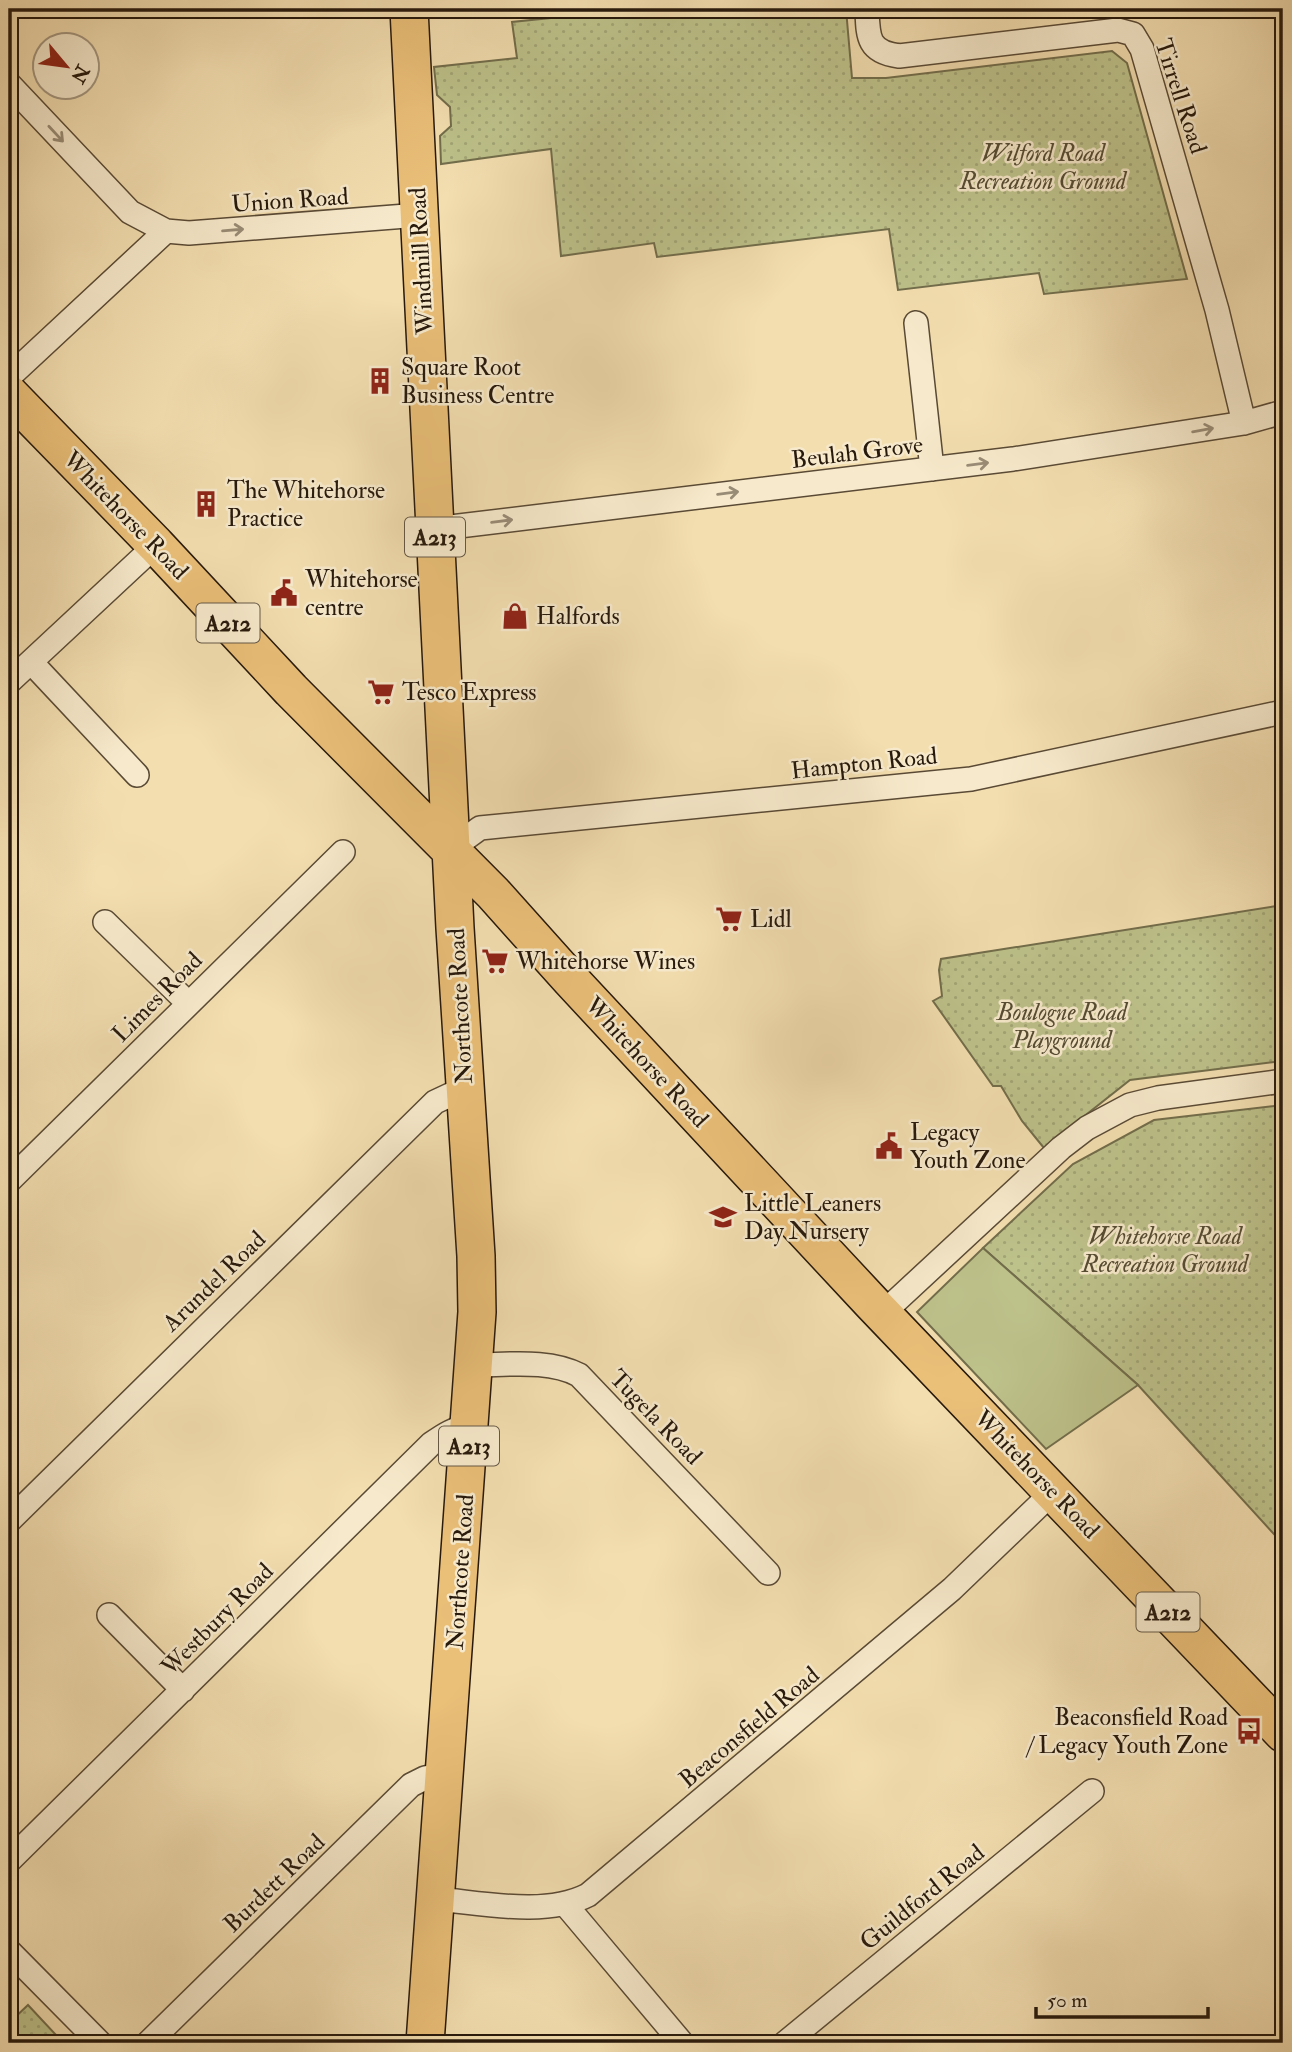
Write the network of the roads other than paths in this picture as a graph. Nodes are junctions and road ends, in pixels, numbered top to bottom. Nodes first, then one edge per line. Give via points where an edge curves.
1 (408, 9) edge
2 (866, 9) edge
3 (9, 84) edge
4 (419, 215) junction
5 (166, 231) junction
6 (916, 323) dead end
7 (9, 377) edge
8 (9, 394) edge
9 (1283, 412) edge
10 (1244, 423) junction
11 (932, 470) junction
12 (434, 529) junction
13 (156, 545) junction
14 (31, 662) junction
15 (9, 682) edge
16 (1283, 712) edge
17 (137, 775) dead end
18 (451, 849) junction
19 (343, 852) dead end
20 (511, 913) junction
21 (105, 922) dead end
22 (455, 930) junction
23 (188, 1003) junction
24 (1283, 1081) edge
25 (465, 1094) junction
26 (9, 1181) edge
27 (883, 1313) junction
28 (474, 1365) junction
29 (471, 1426) junction
30 (1054, 1491) junction
31 (9, 1521) edge
32 (768, 1573) dead end
33 (109, 1615) dead end
34 (183, 1690) junction
35 (1283, 1733) edge
36 (444, 1774) junction
37 (1092, 1791) dead end
38 (9, 1861) edge
39 (436, 1899) junction
40 (565, 1904) junction
41 (9, 1951) edge
42 (100, 2043) edge
43 (148, 2043) edge
44 (425, 2043) edge
45 (682, 2043) edge
46 (785, 2043) edge

1 - 4 main road, Windmill Road / A213
2 - 10 street, Tirrell Road via 870,38 879,52 899,56 1118,30 1133,34 1142,50 1217,310
3 -> 5 street, Union Road via 130,212
5 -> 4 street, Union Road
4 - 12 main road, Windmill Road / A213
5 - 7 street
6 - 11 street
8 - 13 main road, Whitehorse Road / A212
9 - 10 street, Beulah Grove
11 -> 10 street, Beulah Grove
12 -> 11 street, Beulah Grove
12 - 18 main road, Windmill Road / A213
13 - 14 street
13 - 18 main road, Whitehorse Road / A212 via 291,690
14 - 15 street
14 - 17 street
16 - 18 street, Hampton Road via 971,779 480,828
18 - 20 main road, Whitehorse Road / A212
18 - 22 main road, Northcote Road / A213
19 - 23 street, Limes Road
20 - 22 main road via 494,925
20 - 27 main road, Whitehorse Road / A212
21 - 23 street
22 - 25 main road, Northcote Road / A213
23 - 26 street, Limes Road
24 - 27 street via 1158,1098 1130,1105 1087,1128
25 - 28 main road, Northcote Road / A213 via 476,1255
25 - 31 street, Arundel Road via 435,1102
27 - 30 main road, Whitehorse Road / A212
28 - 29 main road, Northcote Road / A213
28 - 32 street, Tugela Road via 548,1366 579,1375
29 - 34 street, Westbury Road via 446,1433 431,1444
29 - 36 main road, Northcote Road / A213
30 - 35 main road, Whitehorse Road / A212
30 - 40 street, Beaconsfield Road via 943,1597 609,1879 589,1895
33 - 34 street
34 - 38 street, Westbury Road
36 - 39 main road, Northcote Road / A213
36 - 43 street, Burdett Road via 411,1785
37 - 46 street, Guildford Road
39 - 40 street, Beaconsfield Road
39 - 44 main road, Northcote Road / A213
40 - 45 street
41 - 42 street

